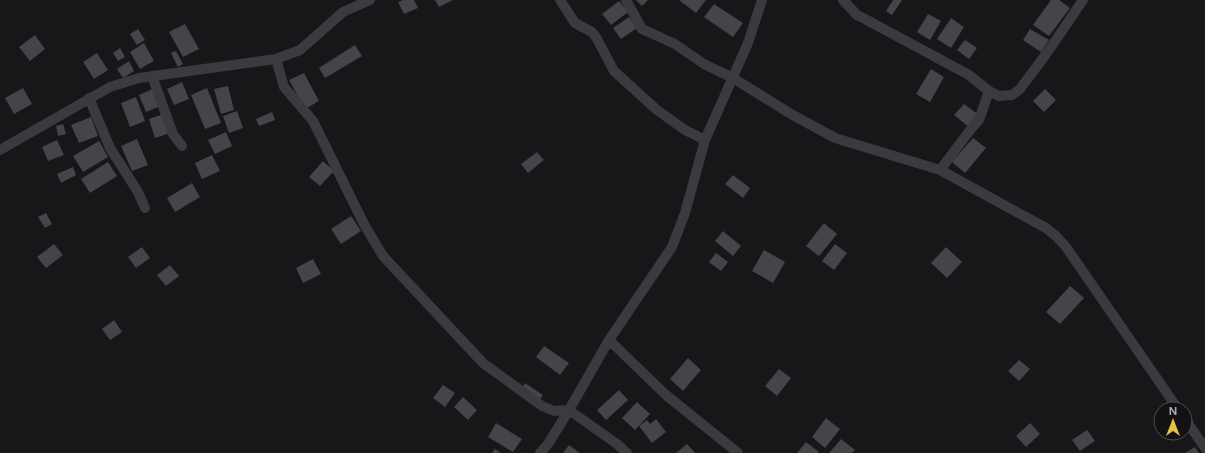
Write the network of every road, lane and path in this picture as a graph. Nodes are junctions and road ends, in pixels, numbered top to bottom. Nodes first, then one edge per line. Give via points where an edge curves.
1 (370, 0) edge
2 (560, 0) edge
3 (626, 0) edge
4 (762, 0) edge
5 (843, 0) edge
6 (1083, 0) edge
7 (276, 59) junction
8 (152, 76) junction
9 (732, 78) junction
10 (989, 91) junction
11 (89, 98) junction
12 (705, 140) junction
13 (182, 146) dead end
14 (0, 150) edge
15 (940, 170) junction
16 (145, 208) dead end
17 (609, 340) junction
18 (1172, 401) edge
19 (569, 410) junction
20 (1193, 431) edge
21 (1205, 448) edge
22 (540, 453) edge
23 (627, 453) edge
24 (738, 453) edge

1 - 7 street via 343,12 300,50
2 - 12 street via 575,23 592,32 614,71 657,110 685,130
3 - 9 street via 642,30 675,44
4 - 9 street via 748,42
5 - 10 street via 857,15 969,75
6 - 10 street via 1020,89 1012,95 999,96
7 - 8 street
7 - 19 street via 284,86 313,121 364,224 383,256 483,363 542,406 554,411
8 - 11 street via 110,87
8 - 13 street via 173,134
9 - 12 street
9 - 15 street via 835,138
10 - 15 street via 979,120
11 - 14 street
11 - 16 street via 110,148 138,192
12 - 17 street via 685,213 672,247
15 - 18 street via 1046,228 1056,236
17 - 19 street
17 - 24 street via 666,395
19 - 22 street
19 - 23 street
20 - 21 street

